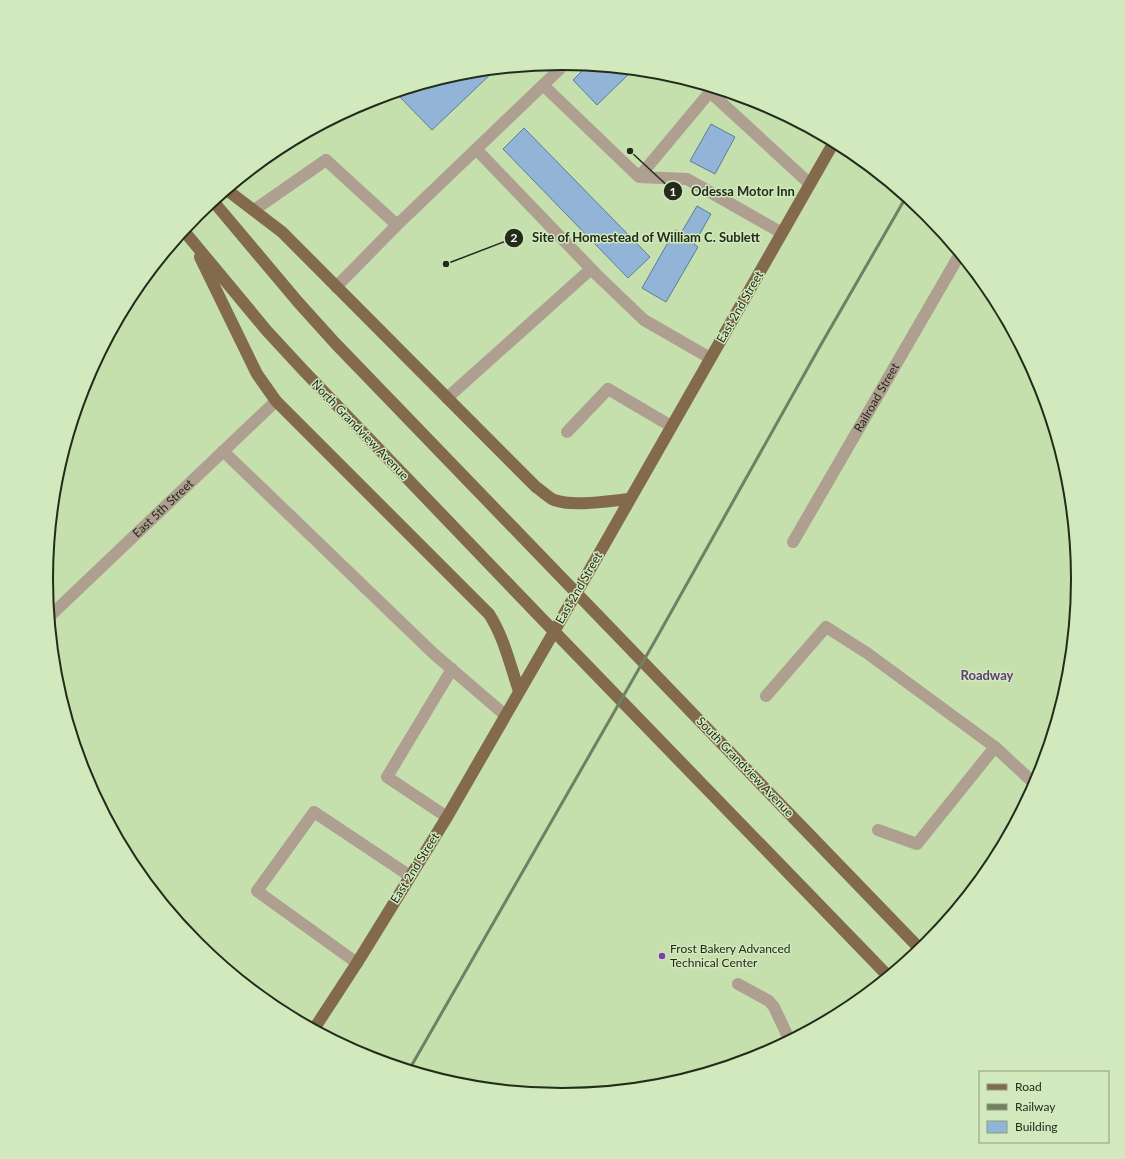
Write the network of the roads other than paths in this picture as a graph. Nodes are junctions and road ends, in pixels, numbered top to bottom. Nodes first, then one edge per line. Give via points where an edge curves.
1 (559, 70) edge
2 (543, 85) junction
3 (831, 147) edge
4 (476, 149) junction
5 (639, 177) junction
6 (810, 184) junction
7 (231, 193) edge
8 (217, 205) edge
9 (254, 210) junction
10 (397, 225) junction
11 (782, 233) junction
12 (188, 235) edge
13 (958, 258) edge
14 (591, 269) junction
15 (336, 286) junction
16 (710, 358) junction
17 (447, 398) junction
18 (276, 401) junction
19 (671, 426) junction
20 (567, 432) dead end
21 (223, 451) junction
22 (630, 499) junction
23 (793, 542) dead end
24 (54, 612) edge
25 (452, 669) junction
26 (519, 691) junction
27 (766, 696) dead end
28 (505, 715) junction
29 (995, 747) junction
30 (1031, 779) edge
31 (447, 817) junction
32 (878, 830) dead end
33 (410, 876) junction
34 (917, 946) edge
35 (357, 963) junction
36 (886, 973) edge
37 (738, 984) dead end
38 (316, 1025) edge
39 (788, 1036) edge

1 - 2 street
2 - 4 street
2 - 5 street
3 - 6 main road, East 2nd Street
4 - 10 street
4 - 14 street
5 - 6 street via 710,92
5 - 11 street via 687,179
6 - 11 main road, East 2nd Street
7 - 9 main road
8 - 34 main road, South Grandview Avenue via 335,343
9 - 10 street via 326,160
9 - 15 main road via 282,232
10 - 15 street
11 - 16 main road, East 2nd Street
12 - 18 main road via 257,374
12 - 36 main road, North Grandview Avenue via 293,360
13 - 23 street, Railroad Street
14 - 16 street via 644,320
14 - 17 street
15 - 17 main road
16 - 19 main road, East 2nd Street
17 - 22 main road via 536,487 552,499 572,504
18 - 21 street, East 5th Street
18 - 26 main road via 489,614 501,636
19 - 20 street via 608,389
19 - 22 main road, East 2nd Street
21 - 24 street, East 5th Street
21 - 25 street
22 - 26 main road, East 2nd Street
25 - 28 street
25 - 31 street via 387,777
26 - 28 main road, East 2nd Street
27 - 29 street via 826,627 867,653
28 - 31 main road, East 2nd Street
29 - 30 street
29 - 32 street via 917,844
31 - 33 main road, East 2nd Street
33 - 35 main road, East 2nd Street
33 - 35 street via 314,812 257,891
35 - 38 main road, East 2nd Street
37 - 39 street via 769,1001

